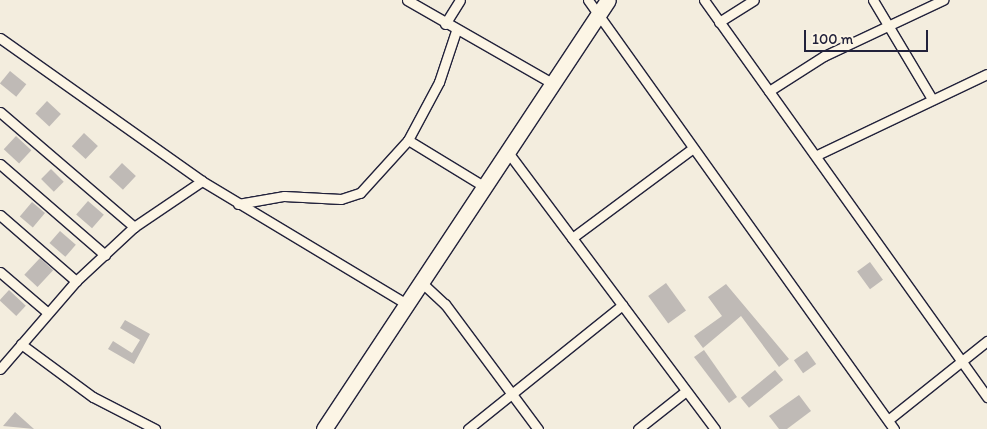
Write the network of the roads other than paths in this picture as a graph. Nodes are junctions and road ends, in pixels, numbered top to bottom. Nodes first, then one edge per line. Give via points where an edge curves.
1 (407, 0) edge
2 (460, 0) edge
3 (588, 0) edge
4 (704, 0) edge
5 (754, 0) edge
6 (873, 0) edge
7 (943, 0) edge
8 (604, 6) edge
9 (719, 22) junction
10 (445, 24) junction
11 (888, 24) junction
12 (456, 31) junction
13 (0, 38) edge
14 (987, 74) edge
15 (552, 83) junction
16 (769, 91) junction
17 (932, 99) junction
18 (0, 112) edge
19 (408, 140) junction
20 (692, 149) junction
21 (507, 151) junction
22 (817, 155) junction
23 (0, 164) edge
24 (202, 181) junction
25 (485, 187) junction
26 (238, 204) junction
27 (0, 215) edge
28 (134, 227) junction
29 (572, 238) junction
30 (105, 255) junction
31 (0, 272) edge
32 (76, 281) junction
33 (421, 282) junction
34 (405, 304) junction
35 (622, 305) junction
36 (48, 312) junction
37 (987, 341) edge
38 (21, 344) junction
39 (961, 362) junction
40 (0, 370) edge
41 (686, 391) junction
42 (511, 392) junction
43 (987, 397) edge
44 (888, 420) junction
45 (154, 429) edge
46 (324, 429) edge
47 (468, 429) edge
48 (538, 429) edge
49 (638, 429) edge
50 (714, 429) edge
51 (894, 429) edge

1 - 10 street
2 - 10 street
3 - 8 street
4 - 9 street
5 - 9 street
6 - 11 street
7 - 11 street
8 - 15 main road
8 - 20 street
9 - 16 street
10 - 12 street
11 - 16 street via 824,56
11 - 17 street
12 - 15 street
12 - 19 street via 439,82
13 - 24 street
14 - 17 street
15 - 21 main road
16 - 22 street
17 - 22 street
18 - 28 street
19 - 25 street
19 - 26 street via 360,193 341,199 284,196
20 - 29 street
20 - 44 street
21 - 25 main road
21 - 29 street
22 - 39 street
23 - 30 street
24 - 26 street
24 - 28 street
25 - 33 main road
26 - 34 street
27 - 32 street
28 - 30 street
29 - 35 street
30 - 32 street
31 - 36 street
32 - 36 street
33 - 34 main road
33 - 42 street via 445,304
34 - 46 main road
35 - 41 street
35 - 42 street
36 - 38 street
37 - 39 street
38 - 40 street
38 - 45 street via 93,397
39 - 43 street
39 - 44 street
41 - 49 street
41 - 50 street
42 - 47 street
42 - 48 street
44 - 51 street

